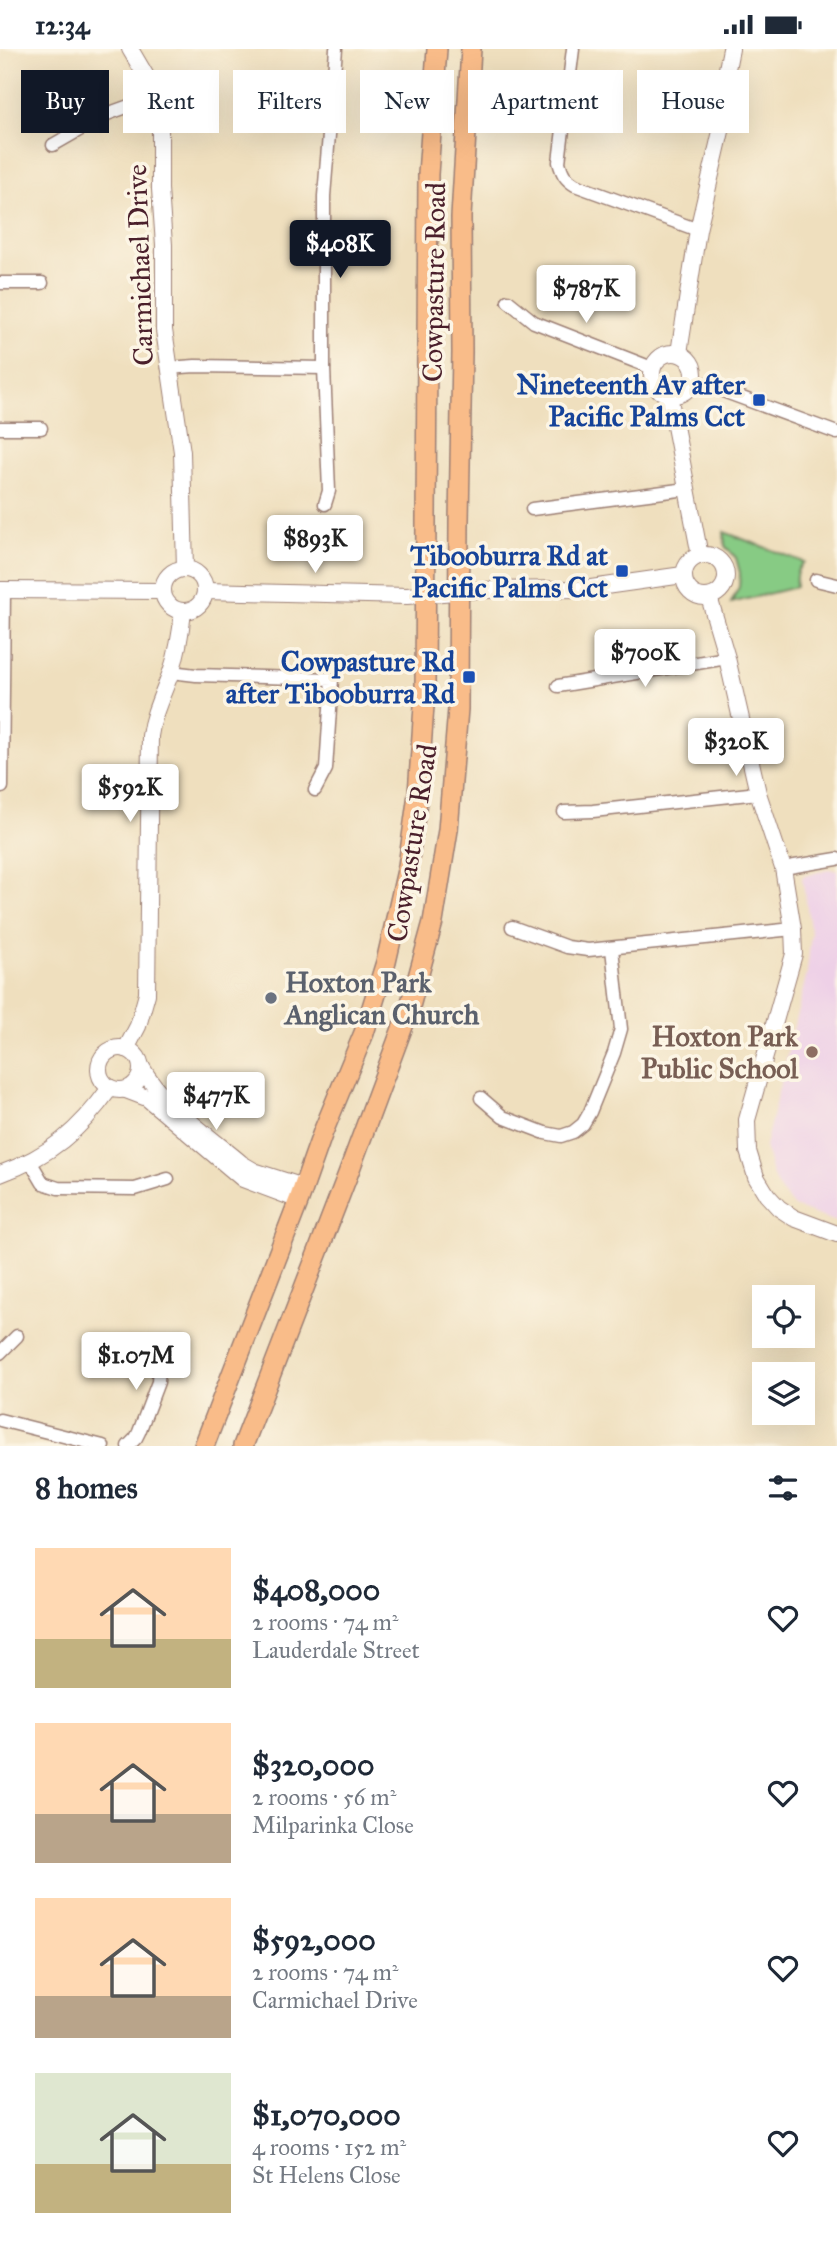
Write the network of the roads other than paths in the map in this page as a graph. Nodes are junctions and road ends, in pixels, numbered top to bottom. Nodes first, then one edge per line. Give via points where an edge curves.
1 (130, 49) edge
2 (336, 49) edge
3 (438, 49) edge
4 (471, 49) edge
5 (573, 49) edge
6 (731, 49) edge
7 (143, 70) edge
8 (123, 108) edge
9 (161, 133) edge
10 (53, 145) dead end
11 (698, 230) junction
12 (0, 283) edge
13 (42, 283) dead end
14 (508, 301) dead end
15 (679, 353) junction
16 (169, 368) junction
17 (324, 368) junction
18 (652, 368) junction
19 (693, 380) junction
20 (669, 394) junction
21 (0, 428) edge
22 (41, 429) dead end
23 (837, 433) edge
24 (687, 489) junction
25 (325, 504) dead end
26 (532, 509) dead end
27 (700, 556) junction
28 (185, 569) junction
29 (683, 575) junction
30 (816, 580) dead end
31 (837, 585) edge
32 (2, 590) edge
33 (162, 591) junction
34 (205, 591) junction
35 (458, 592) junction
36 (426, 594) junction
37 (709, 597) junction
38 (183, 611) junction
39 (727, 658) junction
40 (171, 672) junction
41 (558, 686) dead end
42 (2, 787) dead end
43 (315, 790) dead end
44 (758, 793) junction
45 (564, 812) dead end
46 (837, 859) edge
47 (783, 868) junction
48 (512, 927) dead end
49 (793, 929) junction
50 (612, 949) junction
51 (126, 1049) junction
52 (141, 1066) junction
53 (118, 1089) junction
54 (481, 1098) dead end
55 (30, 1161) junction
56 (0, 1174) edge
57 (168, 1179) dead end
58 (301, 1193) junction
59 (837, 1234) edge
60 (17, 1336) dead end
61 (160, 1349) dead end
62 (0, 1353) edge
63 (0, 1420) edge
64 (103, 1446) edge
65 (128, 1446) edge
66 (204, 1446) edge
67 (243, 1446) edge

1 - 7 street, Carmichael Drive
2 - 17 street via 324,196
3 - 36 main road, Cowpasture Road via 428,174
4 - 35 main road, Cowpasture Road via 461,217
5 - 11 street via 559,162 562,173 575,185
6 - 11 street via 725,114
8 - 10 street
9 - 16 street, Carmichael Drive via 164,330
11 - 15 street
12 - 13 street
14 - 18 street via 534,323
15 - 18 street via 662,355
15 - 19 street via 691,363
16 - 17 street
16 - 28 street, Carmichael Drive via 184,469
17 - 25 street via 329,491
18 - 20 street via 654,384
19 - 20 street via 680,394
19 - 23 street
20 - 24 street
21 - 22 street
24 - 26 street
24 - 27 street
27 - 29 street via 690,561
27 - 37 street via 716,558 725,572 723,588
28 - 33 street via 169,575
28 - 34 street via 200,576
29 - 35 street via 574,590
29 - 37 street via 693,594
30 - 31 street
32 - 33 street
32 - 42 street
33 - 38 street via 169,605
34 - 36 street
34 - 38 street via 198,605
35 - 36 street
35 - 67 main road, Cowpasture Road via 456,743 433,922 409,1010
36 - 58 main road, Cowpasture Road via 424,722 408,866 364,1033
37 - 39 street
38 - 40 street
39 - 41 street
39 - 44 street
40 - 43 street via 332,679 326,769
40 - 51 street via 156,706 150,736 147,994
44 - 45 street
44 - 47 street
46 - 47 street
47 - 49 street
48 - 50 street via 575,949
49 - 50 street
49 - 59 street via 794,954 747,1120 748,1151 756,1177 779,1208
50 - 54 street via 621,1029 583,1124 561,1136 545,1133 503,1117
51 - 52 street via 136,1055
51 - 53 street via 113,1049 100,1062 101,1080
52 - 53 street via 136,1083
52 - 58 street via 165,1098 242,1164
53 - 55 street via 69,1136
53 - 58 street via 147,1098 243,1179
55 - 56 street
55 - 57 street via 43,1183 58,1188 135,1189
58 - 66 main road, Cowpasture Road
60 - 62 street
61 - 65 street via 158,1382 136,1438
63 - 64 street

